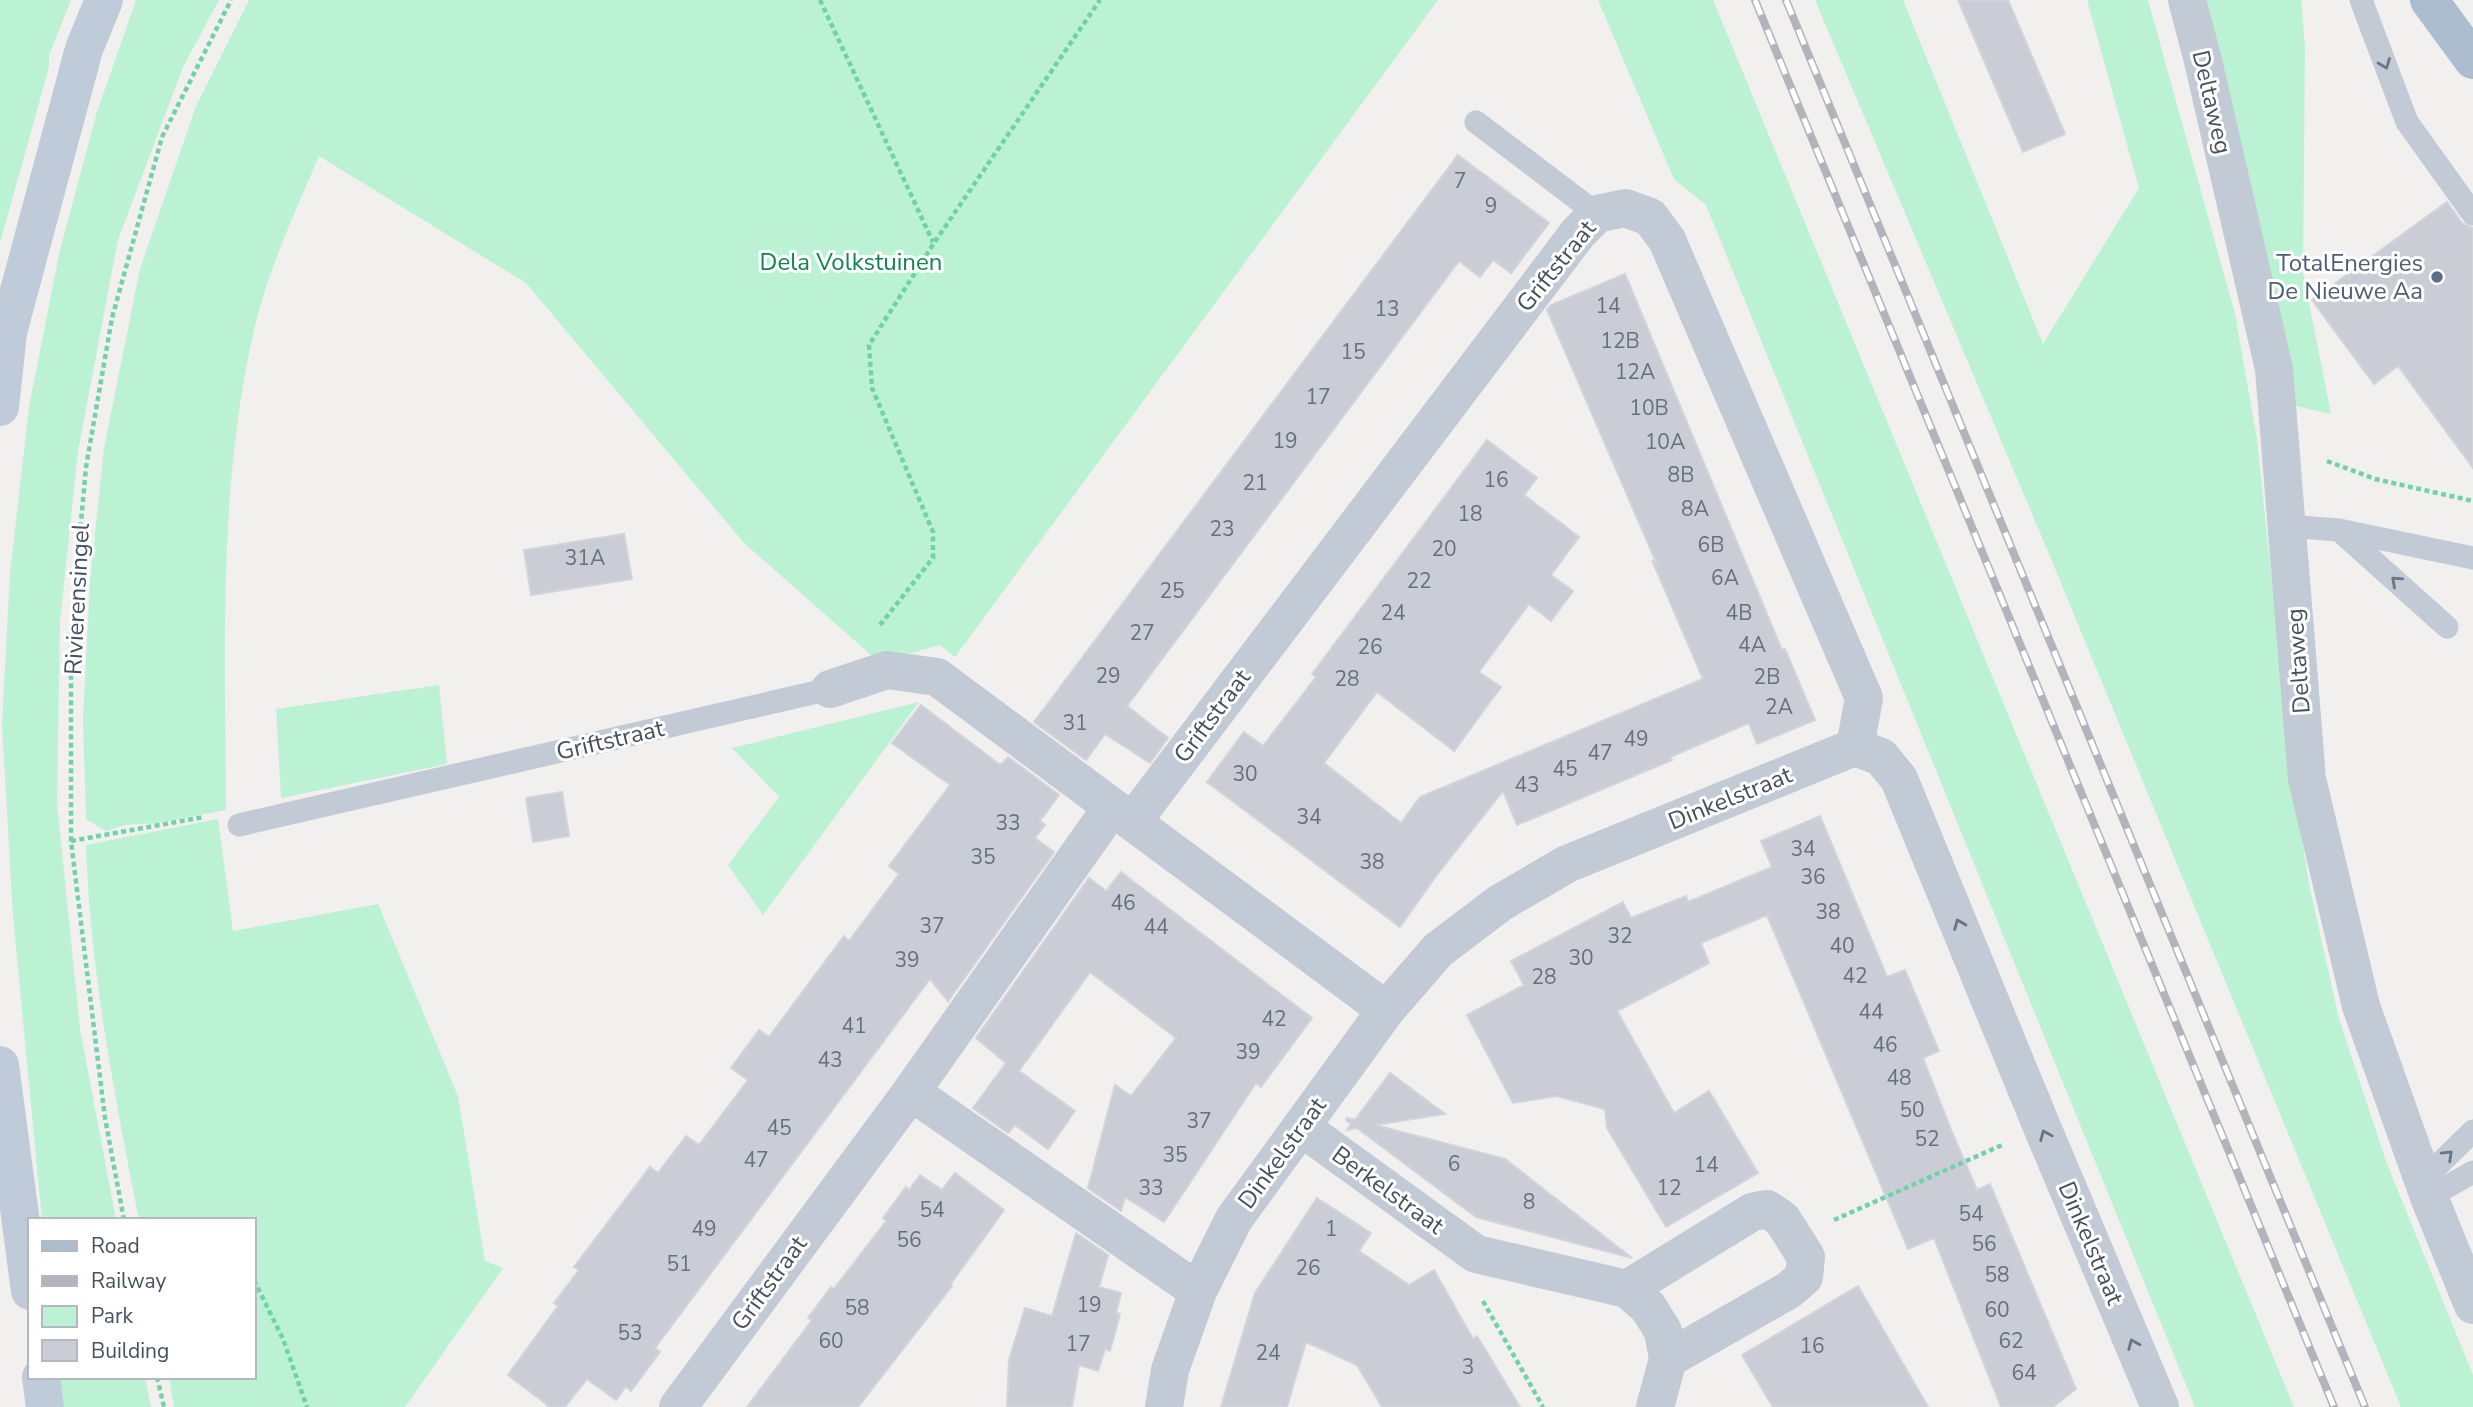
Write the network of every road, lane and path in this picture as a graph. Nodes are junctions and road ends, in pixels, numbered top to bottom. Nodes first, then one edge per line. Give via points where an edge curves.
1 (104, 0) edge
2 (231, 0) edge
3 (820, 0) edge
4 (1100, 0) edge
5 (2187, 0) edge
6 (2361, 0) edge
7 (2429, 0) edge
8 (2473, 60) edge
9 (1476, 121) dead end
10 (1597, 214) junction
11 (2473, 214) edge
12 (934, 243) junction
13 (0, 407) edge
14 (2316, 457) dead end
15 (2473, 500) edge
16 (2287, 526) junction
17 (2339, 530) junction
18 (2473, 558) edge
19 (2447, 627) dead end
20 (873, 634) dead end
21 (830, 689) joint
22 (1855, 747) junction
23 (1122, 814) junction
24 (239, 825) joint
25 (71, 841) junction
26 (1386, 1010) junction
27 (0, 1065) edge
28 (911, 1091) junction
29 (1301, 1127) junction
30 (2042, 1127) junction
31 (2473, 1131) edge
32 (2473, 1172) edge
33 (2427, 1188) junction
34 (124, 1218) edge
35 (1795, 1238) junction
36 (1476, 1254) junction
37 (28, 1276) edge
38 (256, 1284) edge
39 (1627, 1289) junction
40 (1198, 1291) junction
41 (2473, 1306) edge
42 (1668, 1359) junction
43 (41, 1379) edge
44 (157, 1379) edge
45 (45, 1407) edge
46 (164, 1407) edge
47 (307, 1407) edge
48 (678, 1407) edge
49 (1164, 1407) edge
50 (1543, 1407) edge
51 (1655, 1407) edge
52 (2160, 1407) edge

1 - 13 main road via 84,48 8,332
2 - 25 path, Rivierensingel via 162,137 112,318 86,467 72,619
3 - 12 path
4 - 12 path
5 - 16 street, Deltaweg via 2274,369
6 -> 11 lane via 2406,122
7 - 8 main road
9 - 10 lane
10 - 22 street, Griftstraat via 1625,208 1650,217 1667,240 1864,698
10 - 23 street, Griftstraat
12 - 20 path via 869,345 872,388 933,532 933,558
14 - 15 path via 2375,480
16 - 17 lane
16 - 33 street, Deltaweg via 2306,779 2361,1006
17 - 18 lane
19 -> 17 lane
21 - 23 street, Griftstraat via 887,670 937,677
21 - 24 lane, Griftstraat
22 - 26 street, Dinkelstraat via 1567,864 1500,903 1438,950
30 -> 22 street, Dinkelstraat via 1899,779 1881,757
23 - 26 street, Griftstraat
23 - 28 street, Griftstraat
24 - 25 path via 218,814
25 - 34 path, Rivierensingel via 105,1118
26 - 29 street, Dinkelstraat
27 - 37 main road
28 - 40 street
28 - 48 street, Griftstraat
29 - 36 street, Berkelstraat
29 - 40 street, Dinkelstraat via 1234,1219
30 - 35 path
52 -> 30 street, Dinkelstraat
33 -> 31 lane
32 - 33 lane
33 - 41 street, Deltaweg
35 - 39 street via 1782,1219 1767,1209 1752,1212
35 - 42 street via 1806,1257 1804,1277
36 - 39 street, Berkelstraat
36 - 50 path via 1477,1291
38 - 47 path via 283,1339
39 - 42 street via 1648,1307 1663,1331
40 - 49 street, Dinkelstraat via 1170,1370
42 - 51 street
43 - 45 main road
44 - 46 path

